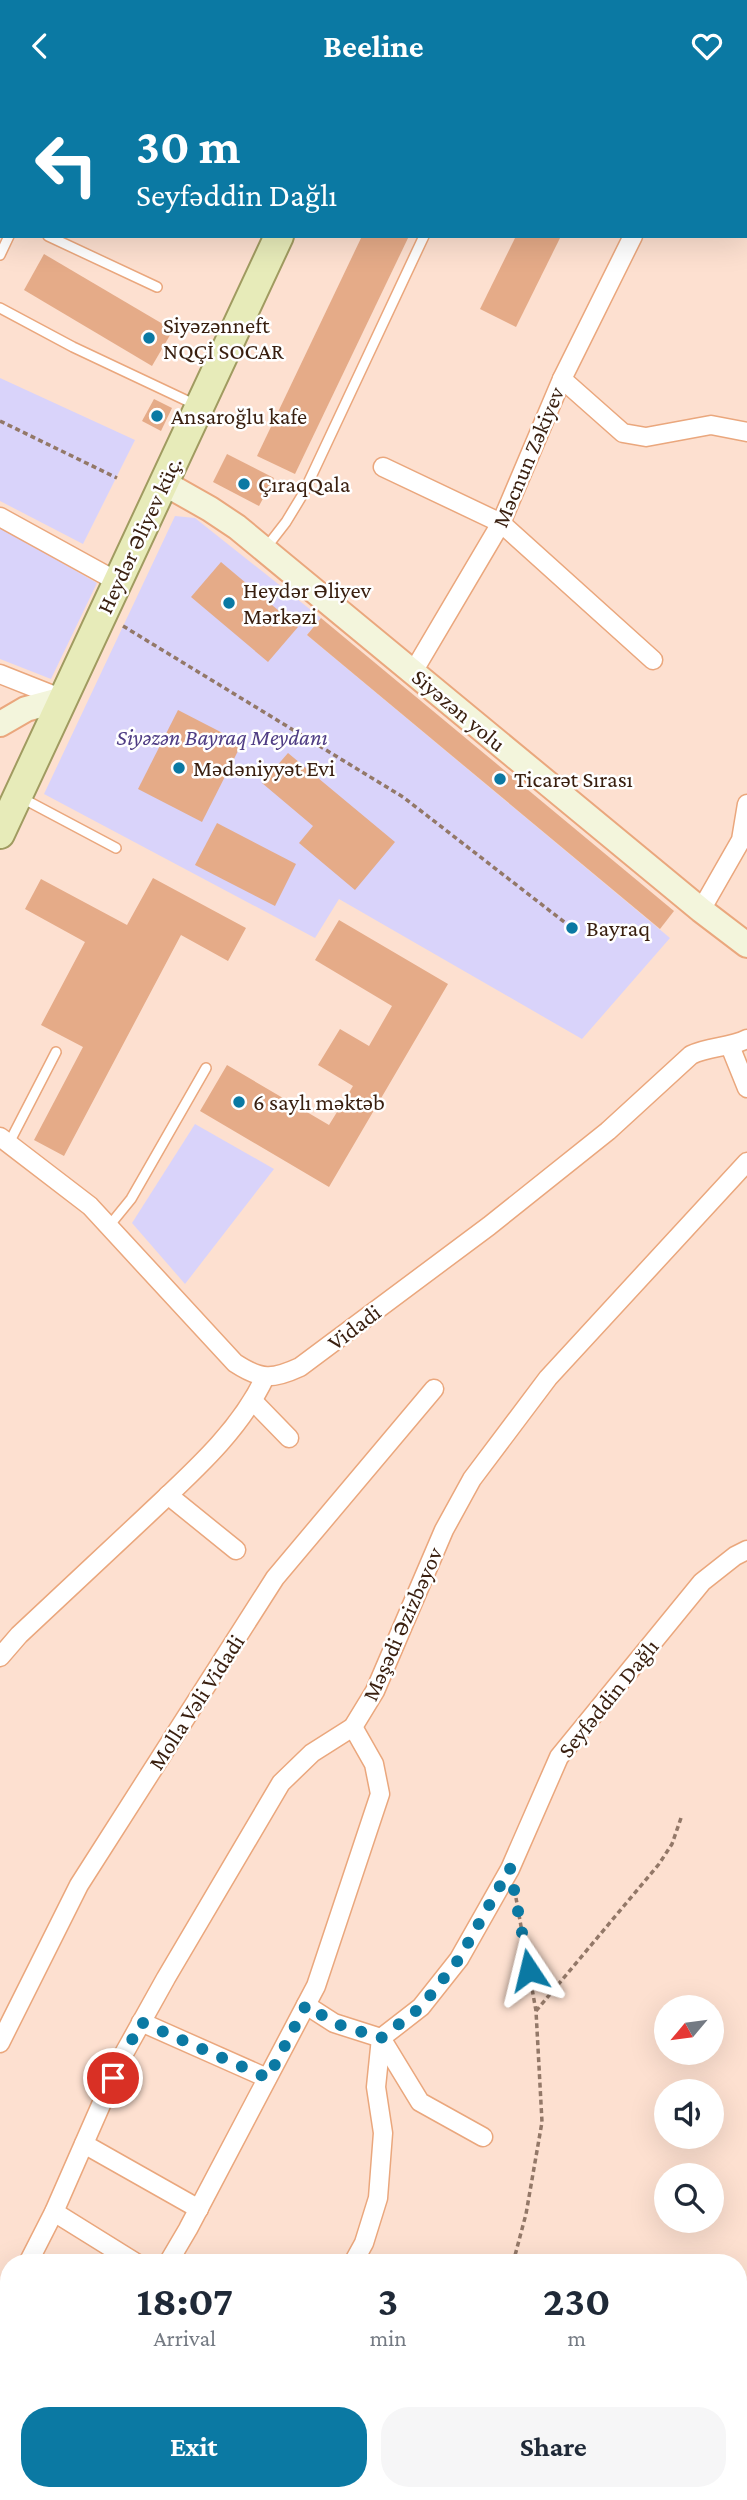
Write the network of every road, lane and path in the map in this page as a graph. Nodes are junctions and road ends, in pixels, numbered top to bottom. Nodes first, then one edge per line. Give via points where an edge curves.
1 (8, 238) edge
2 (52, 238) edge
3 (278, 238) edge
4 (423, 238) edge
5 (632, 238) edge
6 (0, 255) edge
7 (157, 287) dead end
8 (0, 308) edge
9 (562, 379) junction
10 (198, 406) junction
11 (0, 421) edge
12 (747, 432) edge
13 (383, 467) dead end
14 (117, 478) dead end
15 (164, 483) junction
16 (0, 517) edge
17 (501, 523) junction
18 (265, 549) junction
19 (118, 582) junction
20 (123, 626) dead end
21 (653, 660) dead end
22 (413, 672) junction
23 (0, 674) edge
24 (63, 699) junction
25 (0, 724) edge
26 (19, 796) junction
27 (747, 804) edge
28 (0, 834) edge
29 (116, 848) dead end
30 (701, 910) junction
31 (572, 928) dead end
32 (747, 945) edge
33 (747, 1039) edge
34 (730, 1046) junction
35 (56, 1052) dead end
36 (206, 1068) dead end
37 (747, 1088) edge
38 (4, 1140) edge
39 (747, 1162) edge
40 (109, 1226) junction
41 (265, 1377) junction
42 (434, 1389) dead end
43 (254, 1402) junction
44 (289, 1439) dead end
45 (168, 1495) junction
46 (236, 1550) dead end
47 (747, 1551) edge
48 (0, 1657) edge
49 (353, 1727) junction
50 (681, 1818) dead end
51 (510, 1868) junction
52 (306, 2005) junction
53 (536, 2011) junction
54 (141, 2022) junction
55 (381, 2038) junction
56 (0, 2043) edge
57 (268, 2078) junction
58 (483, 2137) dead end
59 (84, 2144) junction
60 (199, 2209) junction
61 (54, 2212) junction
62 (33, 2254) edge
63 (122, 2254) edge
64 (173, 2254) edge
65 (358, 2254) edge
66 (515, 2254) edge

1 - 6 lane
2 - 7 lane
3 - 10 main road, Heydər Əliyev küç.
4 - 18 lane via 303,494
5 - 9 street, Məcnun Zəkiyev
8 - 10 lane
9 - 12 street via 623,433 646,437 711,425
9 - 17 street, Məcnun Zəkiyev
10 - 15 main road, Heydər Əliyev küç.
11 - 14 path
13 - 17 street
15 - 18 street, Siyəzən yolu
15 - 19 main road, Heydər Əliyev küç.
16 - 19 street
17 - 21 street
17 - 22 street, Məcnun Zəkiyev
18 - 22 street, Siyəzən yolu
19 - 24 main road, Heydər Əliyev küç.
20 - 31 path via 403,797
22 - 30 street, Siyəzən yolu
23 - 24 street
24 - 25 street via 26,709
24 - 26 main road, Heydər Əliyev küç.
26 - 28 main road, Heydər Əliyev küç.
26 - 29 lane
27 - 30 street via 741,840
30 - 32 street, Siyəzən yolu
33 - 34 street, Vidadi
34 - 37 street
34 - 41 street, Vidadi via 691,1055 608,1131 489,1226 300,1367 280,1377
35 - 38 lane
36 - 40 lane via 131,1199
38 - 40 street
39 - 49 street, Məşədi Əzizbəyov via 548,1378 472,1479 443,1530 375,1691
40 - 41 street via 235,1363
41 - 43 street
42 - 56 street, Molla Vəli Vidadi via 275,1579 79,1885
43 - 44 street
43 - 45 street
45 - 46 street
45 - 48 street
47 - 51 street, Seyfəddin Dağlı via 702,1582 559,1757
49 - 52 street via 374,1764 380,1794
49 - 54 street, Məşədi Əzizbəyov via 312,1753 281,1783
50 - 53 path via 659,1864
51 - 53 path
51 - 55 street, Seyfəddin Dağlı via 451,1968 421,2007
52 - 55 street via 334,2023
52 - 57 street
53 - 66 path via 542,2122
54 - 57 street
54 - 59 street, Məşədi Əzizbəyov
55 - 58 street via 420,2102
55 - 65 street via 376,2087 383,2133 378,2198
57 - 60 street
59 - 60 street
59 - 61 street, Məşədi Əzizbəyov
60 - 64 street
61 - 62 street, Məşədi Əzizbəyov
61 - 63 street

